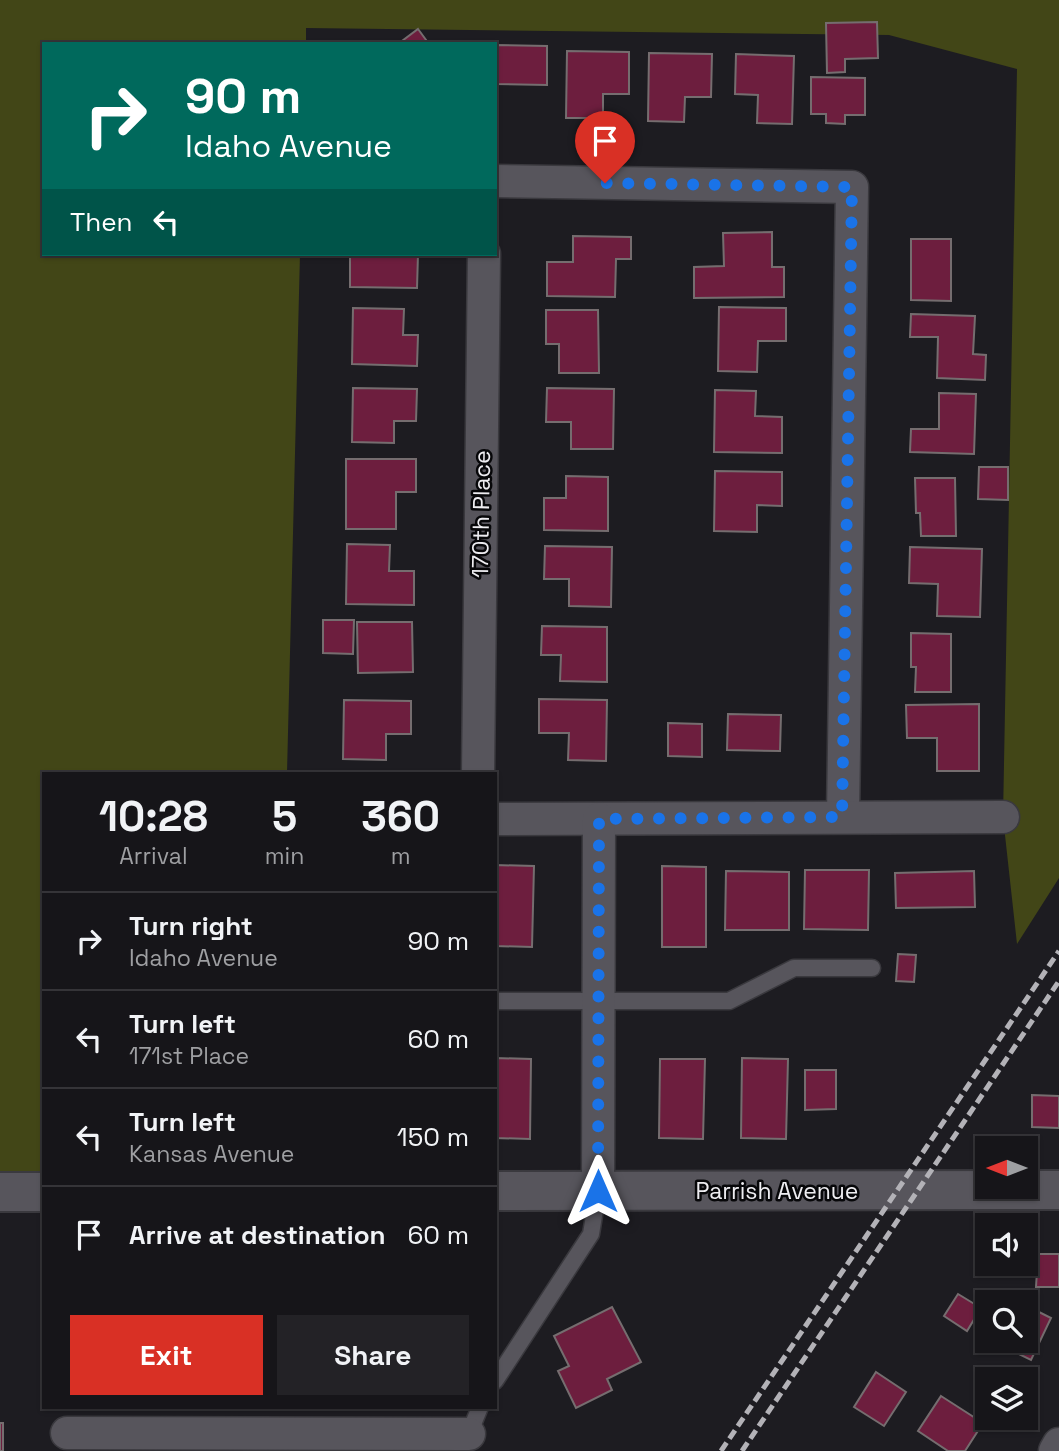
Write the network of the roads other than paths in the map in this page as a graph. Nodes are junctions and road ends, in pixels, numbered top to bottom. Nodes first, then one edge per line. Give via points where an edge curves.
1 (497, 181) edge
2 (484, 256) edge
3 (478, 772) edge
4 (842, 817) junction
5 (1003, 817) dead end
6 (497, 819) edge
7 (599, 819) junction
8 (872, 968) dead end
9 (497, 1001) edge
10 (598, 1001) junction
11 (1059, 1190) edge
12 (497, 1191) edge
13 (598, 1191) junction
14 (0, 1192) edge
15 (42, 1192) edge
16 (497, 1378) edge
17 (475, 1420) edge
18 (67, 1430) edge
19 (406, 1443) edge
20 (1059, 1444) edge
21 (1055, 1451) edge

1 - 4 street via 852,187
2 - 3 street, 170th Place
4 - 5 street
4 - 7 street
6 - 7 street
7 - 10 street
8 - 10 lane via 794,968 729,1001
9 - 10 lane
10 - 13 street
11 - 13 street, Parrish Avenue
12 - 13 street, Parrish Avenue
13 - 16 lane via 591,1234
14 - 15 street
17 - 19 street
18 - 19 street
20 - 21 street

